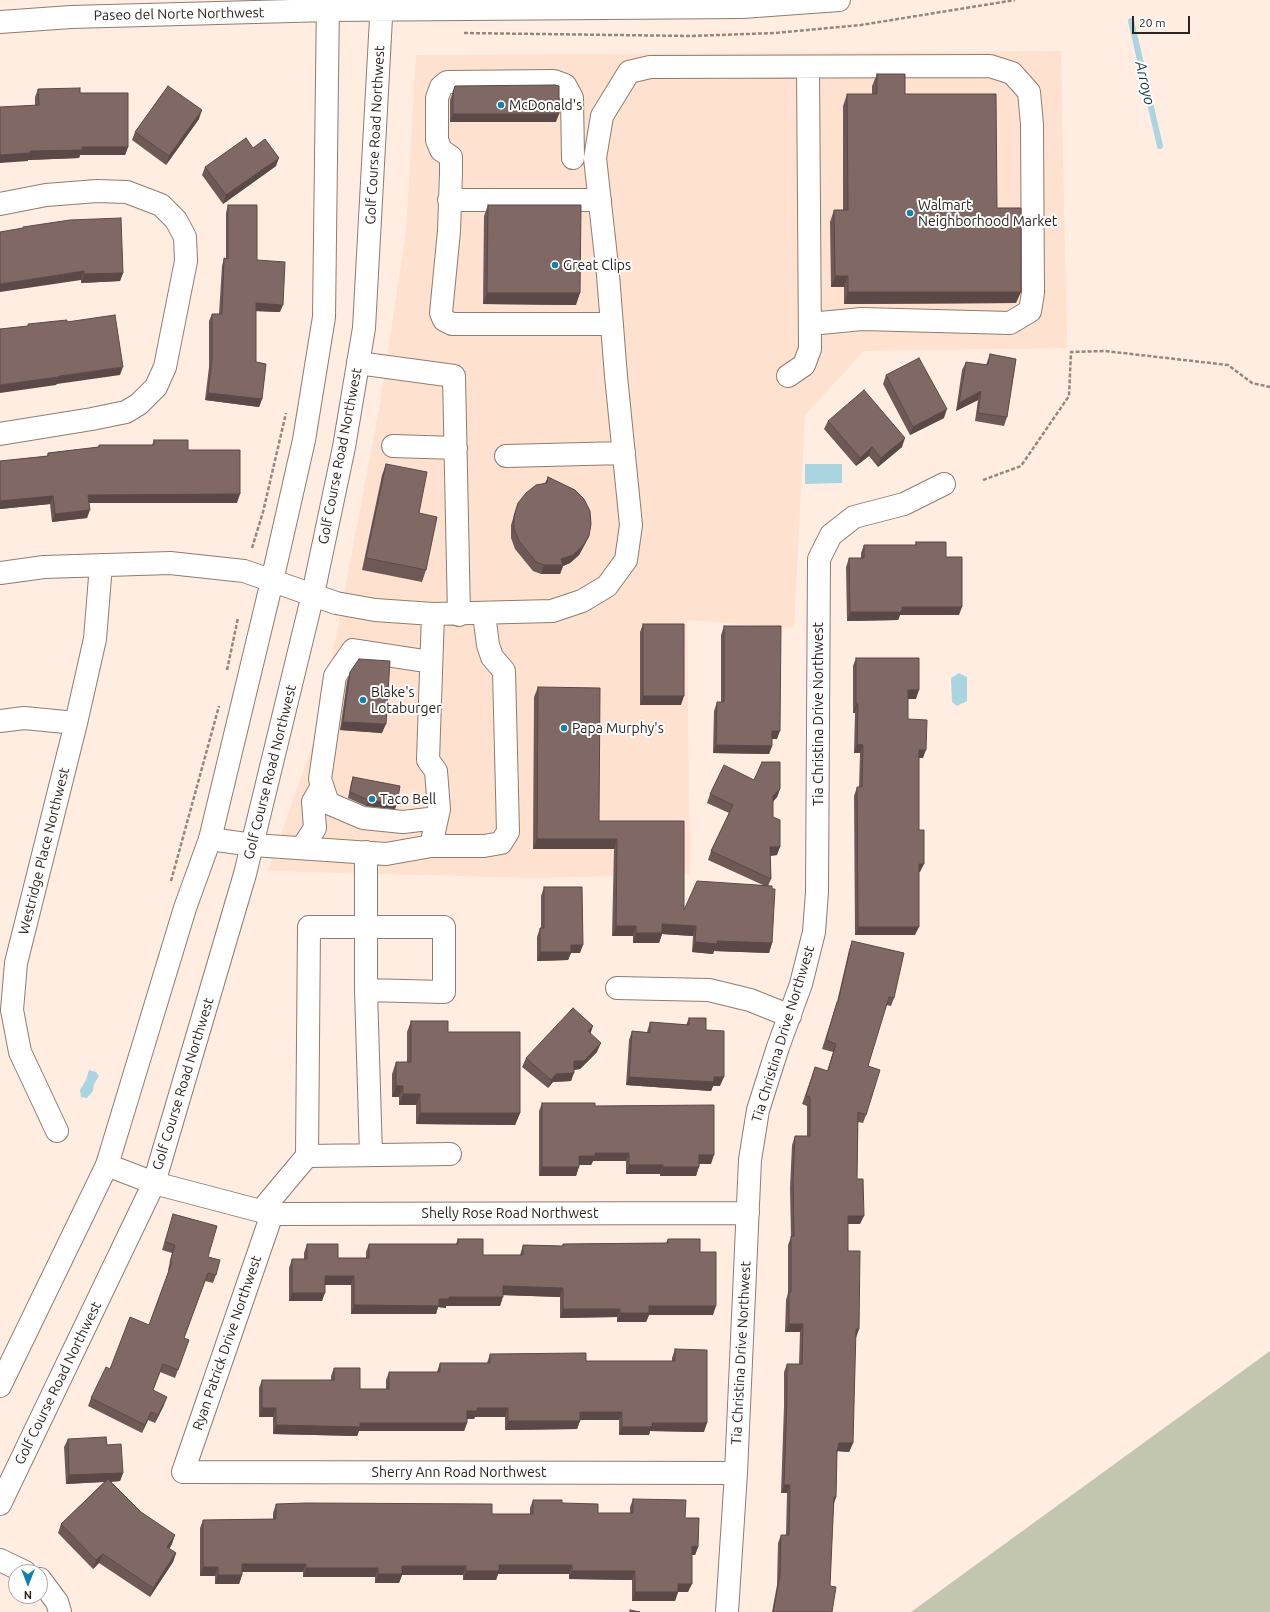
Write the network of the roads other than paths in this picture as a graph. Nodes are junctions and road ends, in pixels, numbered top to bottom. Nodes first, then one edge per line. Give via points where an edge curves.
1 (839, 0) edge
2 (328, 5) edge
3 (382, 5) edge
4 (0, 22) edge
5 (808, 67) junction
6 (572, 158) dead end
7 (449, 200) junction
8 (600, 200) junction
9 (0, 204) edge
10 (612, 324) junction
11 (810, 324) junction
12 (358, 363) junction
13 (788, 376) dead end
14 (0, 434) edge
15 (393, 446) dead end
16 (456, 448) junction
17 (624, 453) junction
18 (506, 456) dead end
19 (944, 484) dead end
20 (101, 565) junction
21 (0, 573) edge
22 (272, 581) junction
23 (313, 594) junction
24 (433, 614) junction
25 (484, 614) junction
26 (459, 615) junction
27 (431, 662) junction
28 (0, 721) edge
29 (76, 723) junction
30 (322, 786) junction
31 (437, 818) junction
32 (210, 839) junction
33 (253, 844) junction
34 (431, 846) junction
35 (302, 848) junction
36 (366, 852) junction
37 (366, 927) junction
38 (617, 988) dead end
39 (366, 990) junction
40 (790, 1016) junction
41 (57, 1131) dead end
42 (450, 1154) dead end
43 (371, 1155) junction
44 (307, 1156) junction
45 (107, 1165) junction
46 (154, 1183) junction
47 (266, 1212) junction
48 (748, 1213) junction
49 (0, 1386) edge
50 (183, 1472) joint
51 (736, 1473) junction
52 (0, 1504) edge
53 (48, 1590) edge
54 (60, 1612) edge
55 (727, 1612) edge

1 - 3 street, Paseo del Norte Northwest via 742,7
2 - 3 street, Paseo del Norte Northwest
2 - 4 street, Paseo del Norte Northwest via 71,16
2 - 22 street via 324,317 304,440
3 - 12 street, Golf Course Road Northwest via 364,328
5 - 8 street via 650,67 629,72 602,116 595,158
5 - 11 street
5 - 11 street via 990,66 1012,73 1029,92 1032,124 1033,285 1030,311 1010,323 862,319
6 - 7 street via 572,98 566,86 554,81 448,82 442,87 437,98 437,140 441,150 451,157
7 - 8 street
7 - 10 street via 449,231 441,313 444,320 452,324 473,325
8 - 10 street
9 - 14 street via 46,195 97,190 127,192 161,205 176,220 184,237 186,261 165,367 156,387 140,404 126,412
10 - 17 street
11 - 13 street via 810,349 804,365
12 - 16 street via 454,376
12 - 23 street, Golf Course Road Northwest via 344,447
15 - 16 street
16 - 26 street
17 - 18 street
17 - 25 street via 631,524 626,560 607,586 582,601 552,611
19 - 40 street, Tia Christina Drive Northwest via 904,504 854,517 831,535 819,559 817,892 814,932
20 - 21 street via 44,567
20 - 22 street via 170,563 244,571
20 - 29 street, Westridge Place Northwest via 95,640
22 - 23 street
22 - 32 street
23 - 24 street via 336,603 375,610
23 - 33 street, Golf Course Road Northwest
24 - 26 street
24 - 27 street
25 - 26 street
25 - 34 street via 492,657 504,671 508,832 501,843 490,845
27 - 30 street via 353,650 334,676 320,779
27 - 31 street via 428,760 436,771 439,809
28 - 29 street via 24,718
29 - 41 street, Westridge Place Northwest via 16,963 12,1010 20,1052
30 - 31 street via 328,803 363,818 404,822
30 - 35 street via 313,802 315,828
31 - 34 street
32 - 33 street
32 - 45 street via 185,908
33 - 35 street
33 - 46 street, Golf Course Road Northwest
34 - 36 street via 386,854
35 - 36 street
36 - 37 street
37 - 39 street
37 - 39 street via 444,927 444,992
37 - 44 street via 309,927
38 - 40 street via 709,990 750,1000
39 - 43 street
40 - 48 street, Tia Christina Drive Northwest via 758,1110 750,1160
42 - 43 street
43 - 44 street
44 - 47 street
45 - 46 street
45 - 49 street
46 - 47 street
46 - 52 street, Golf Course Road Northwest
47 - 48 street, Shelly Rose Road Northwest
47 - 50 street, Ryan Patrick Drive Northwest
48 - 51 street, Tia Christina Drive Northwest
50 - 51 street, Sherry Ann Road Northwest
51 - 55 street, Tia Christina Drive Northwest
53 - 54 street via 57,1602

